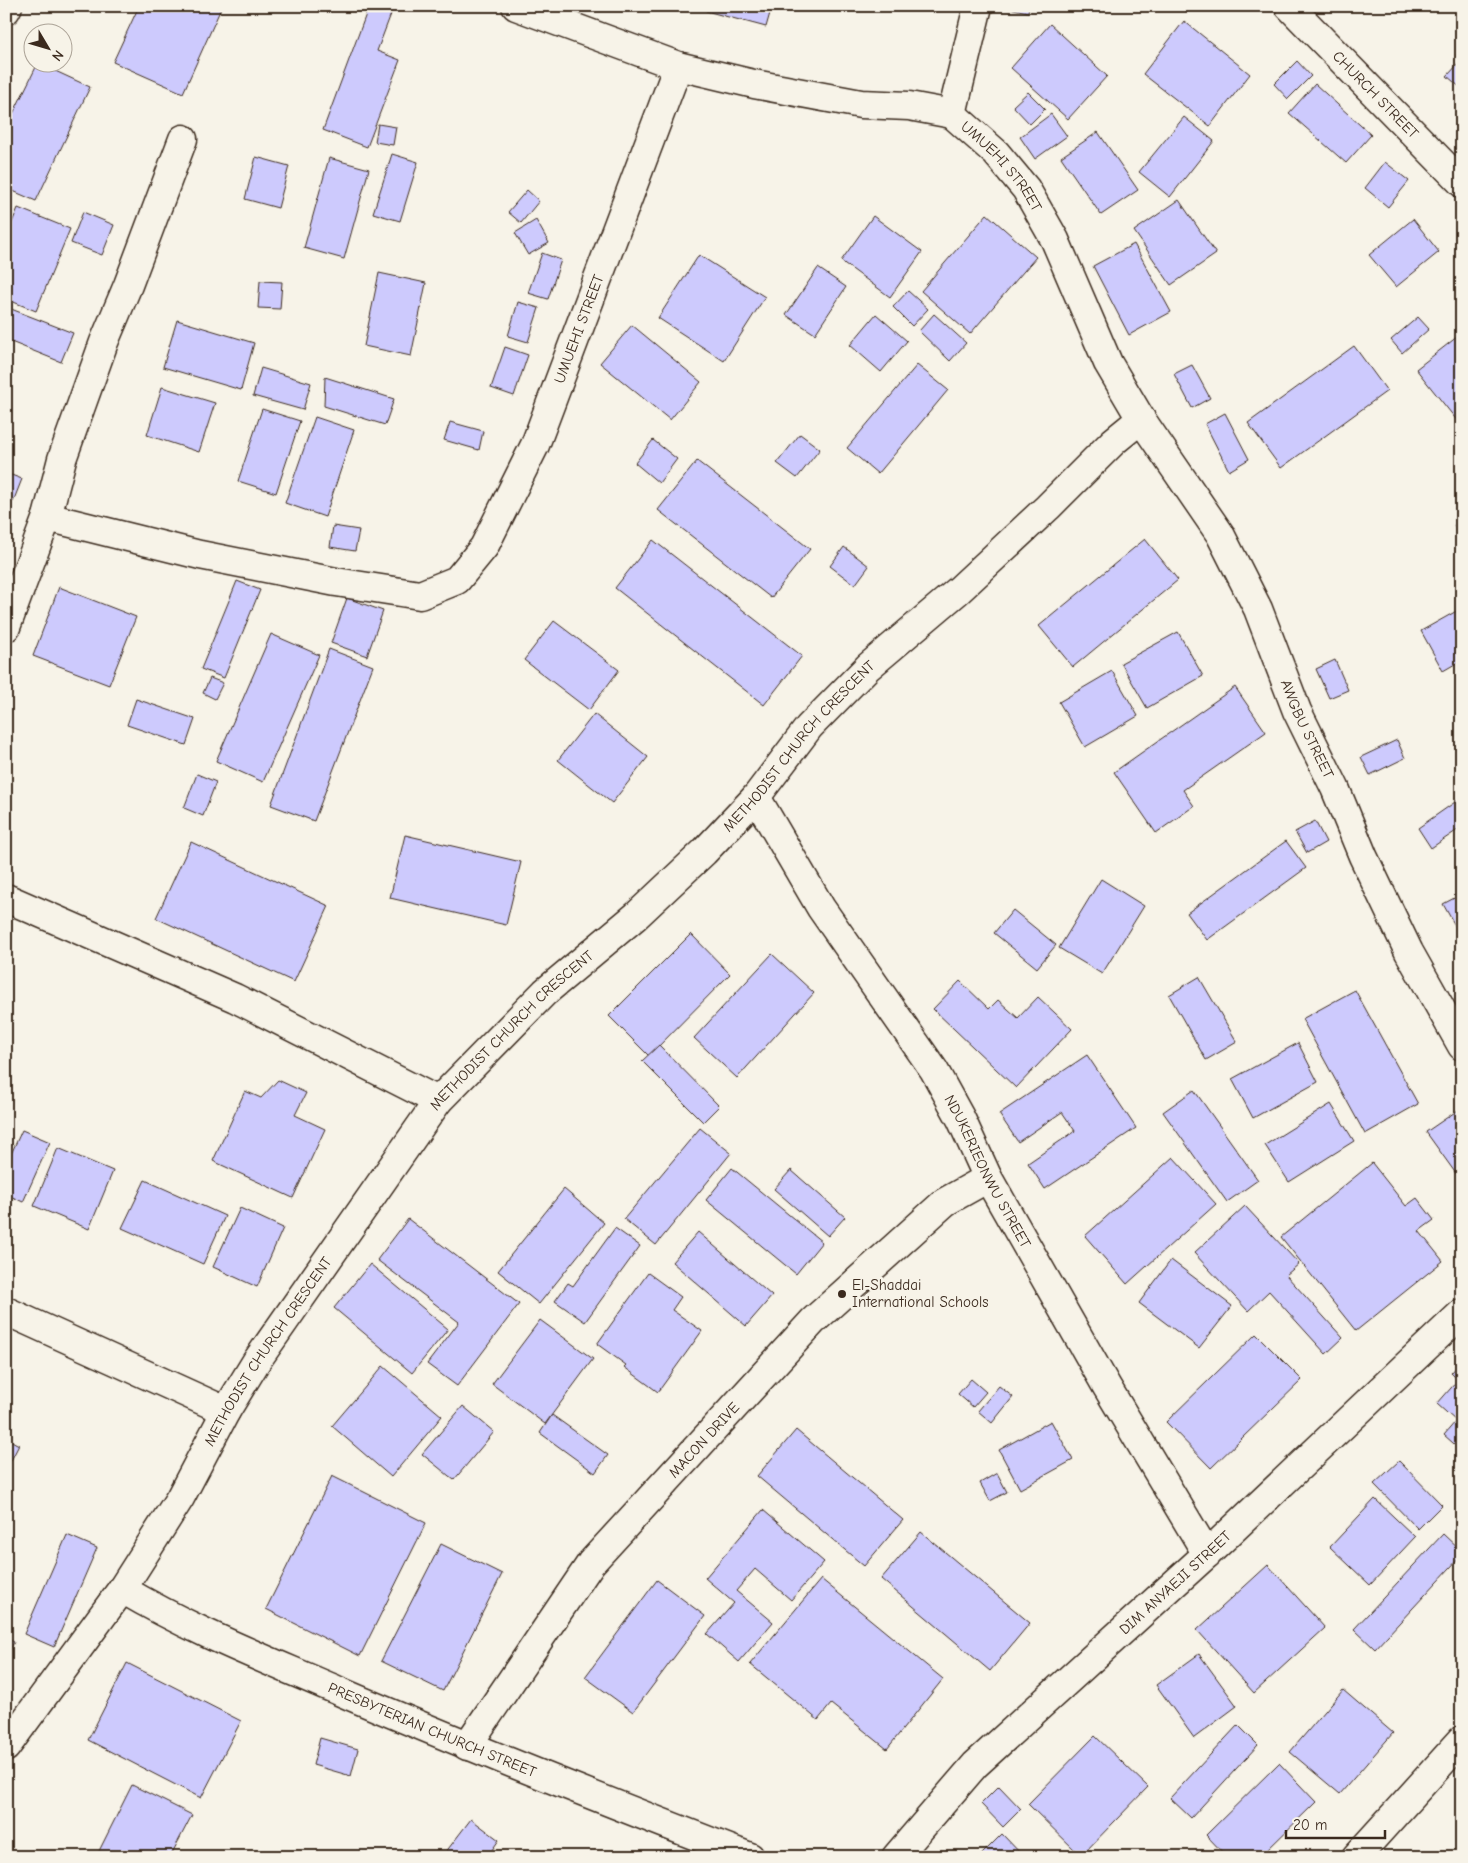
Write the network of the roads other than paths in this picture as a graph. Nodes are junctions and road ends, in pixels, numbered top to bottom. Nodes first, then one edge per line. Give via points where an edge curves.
1 (516, 6) edge
2 (978, 6) edge
3 (1289, 6) edge
4 (678, 66) junction
5 (952, 114) junction
6 (183, 139) dead end
7 (1462, 183) edge
8 (1141, 419) junction
9 (46, 517) junction
10 (6, 627) edge
11 (756, 797) junction
12 (6, 898) edge
13 (1462, 1046) edge
14 (438, 1100) junction
15 (988, 1178) junction
16 (6, 1311) edge
17 (1462, 1313) edge
18 (226, 1411) junction
19 (1207, 1554) junction
20 (122, 1589) junction
21 (1462, 1740) edge
22 (467, 1746) junction
23 (6, 1748) edge
24 (750, 1857) edge
25 (896, 1857) edge
26 (1356, 1857) edge

1 - 4 street, UMUEHI STREET
2 - 5 street
3 - 7 street, CHURCH STREET
4 - 5 street, UMUEHI STREET via 861,104 909,106
4 - 9 street, UMUEHI STREET via 535,445 484,547 457,580 420,595 200,555
5 - 8 street, UMUEHI STREET via 996,153 1026,189 1055,240 1108,362
6 - 9 street via 104,342 62,459
8 - 11 street, METHODIST CHURCH CRESCENT via 958,590 868,667 809,727
8 - 13 street, AWGBU STREET via 1220,534 1258,609 1297,711 1335,788 1371,874 1409,952
9 - 10 street
11 - 14 street, METHODIST CHURCH CRESCENT via 636,916 545,992
11 - 15 street, NDUKERIEONWU STREET via 821,908 934,1070
12 - 14 street via 236,998
14 - 18 street, METHODIST CHURCH CRESCENT via 256,1362
15 - 19 street, NDUKERIEONWU STREET
15 - 22 street, MACON DRIVE via 945,1202 813,1321 592,1564
16 - 18 street
17 - 19 street, DIM ANYAEJI STREET
18 - 20 street, METHODIST CHURCH CRESCENT via 180,1498
19 - 25 street, DIM ANYAEJI STREET via 975,1765
20 - 22 street, PRESBYTERIAN CHURCH STREET via 160,1612 251,1655
20 - 23 street, METHODIST CHURCH CRESCENT
21 - 26 street
22 - 24 street, PRESBYTERIAN CHURCH STREET

